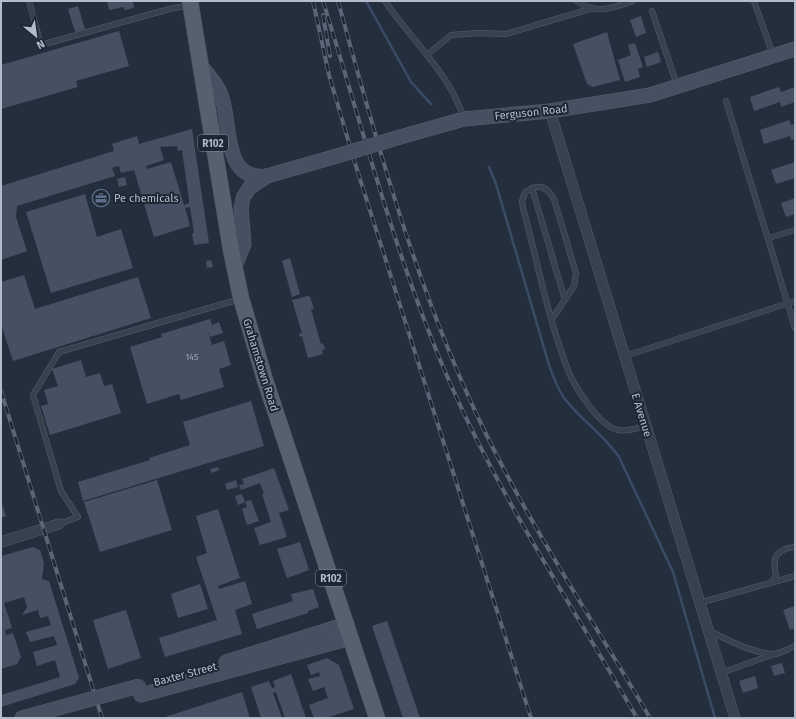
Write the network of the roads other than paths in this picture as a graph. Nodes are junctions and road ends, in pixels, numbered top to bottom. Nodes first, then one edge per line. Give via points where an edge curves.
1 (29, 1) edge
2 (385, 1) edge
3 (577, 1) edge
4 (633, 1) edge
5 (754, 1) edge
6 (191, 3) edge
7 (590, 9) junction
8 (652, 11) dead end
9 (795, 49) edge
10 (427, 55) junction
11 (773, 56) junction
12 (200, 64) junction
13 (677, 86) junction
14 (726, 101) dead end
15 (550, 111) junction
16 (464, 119) junction
17 (267, 176) junction
18 (532, 188) junction
19 (795, 230) edge
20 (769, 238) junction
21 (234, 269) junction
22 (241, 298) junction
23 (565, 300) junction
24 (795, 301) edge
25 (788, 303) junction
26 (552, 319) junction
27 (795, 328) edge
28 (624, 356) junction
29 (645, 426) junction
30 (59, 524) joint
31 (1, 542) edge
32 (795, 547) edge
33 (795, 576) edge
34 (771, 583) junction
35 (699, 603) junction
36 (708, 630) junction
37 (349, 631) junction
38 (795, 646) edge
39 (775, 654) junction
40 (721, 673) junction
41 (74, 709) junction
42 (22, 718) edge
43 (57, 718) edge
44 (377, 718) edge
45 (735, 718) edge

1 - 6 lane via 41,45
2 - 10 lane
3 - 7 lane
4 - 7 lane via 607,9
5 - 11 lane
6 - 12 main road, Grahamstown Road / R102
7 - 10 lane via 506,34 451,35
8 - 13 lane
9 - 11 main road, Ferguson Road
10 - 16 lane via 458,100
11 - 13 main road, Ferguson Road
12 - 17 main road, Ferguson Road via 222,95 231,149 236,162 253,176
12 - 21 main road, Grahamstown Road / R102
13 - 15 main road, Ferguson Road via 636,98
14 - 20 lane
15 - 16 main road, Ferguson Road
15 - 28 street, E Avenue
16 - 17 main road, Ferguson Road, bridge
17 - 21 main road, Ferguson Road via 253,184 243,198 241,209 244,244
18 - 23 lane
18 - 23 lane via 543,187 549,191 558,210 576,273 574,286
18 - 26 lane via 523,196 523,208
19 - 20 lane
20 - 25 lane
21 - 22 main road, Grahamstown Road / R102
22 - 30 lane via 59,352 33,395 61,491 78,517
22 - 37 main road, Grahamstown Road / R102
23 - 26 lane
24 - 25 lane
25 - 27 lane
25 - 28 lane
26 - 29 lane via 566,366 605,423 617,430
28 - 29 street, E Avenue
29 - 35 street, E Avenue
30 - 31 street
32 - 34 lane via 782,549 776,555 773,565 776,576
33 - 34 lane
34 - 35 lane
35 - 36 street, E Avenue
36 - 39 lane via 730,641
36 - 40 street, E Avenue
37 - 41 main road, Baxter Street, bridge via 239,659
37 - 44 main road, Grahamstown Road / R102
38 - 39 lane
39 - 40 lane
40 - 45 street, E Avenue
41 - 42 main road, Baxter Street
41 - 43 main road, Baxter Street

